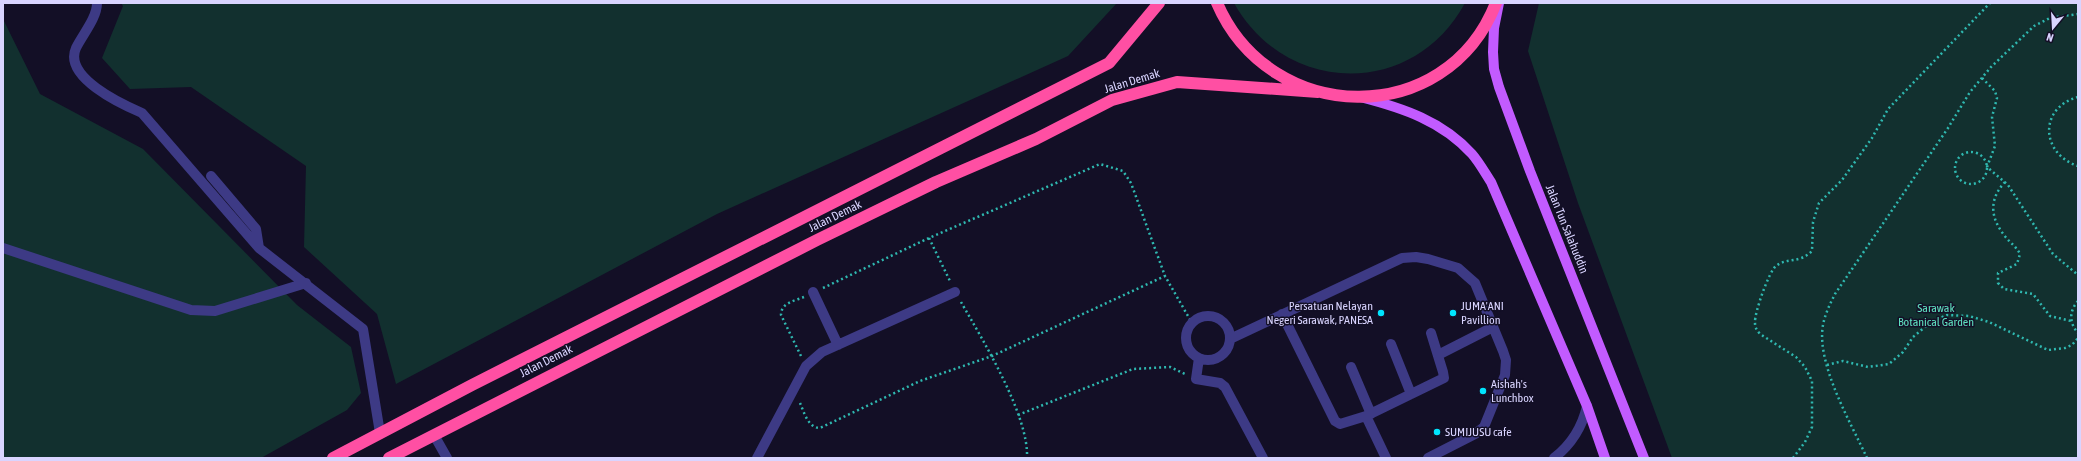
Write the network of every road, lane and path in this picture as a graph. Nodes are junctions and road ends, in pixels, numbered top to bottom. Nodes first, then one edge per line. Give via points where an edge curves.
1 (97, 3) edge
2 (1159, 3) edge
3 (1217, 3) edge
4 (1497, 3) edge
5 (1990, 3) edge
6 (2078, 14) edge
7 (1982, 78) junction
8 (1318, 92) junction
9 (1359, 97) junction
10 (2078, 97) edge
11 (2078, 166) edge
12 (1988, 167) junction
13 (211, 176) dead end
14 (2005, 182) junction
15 (929, 238) junction
16 (3, 248) edge
17 (259, 248) junction
18 (1165, 276) junction
19 (2078, 276) edge
20 (306, 283) junction
21 (813, 292) junction
22 (955, 292) junction
23 (2078, 302) edge
24 (1282, 314) junction
25 (2071, 321) junction
26 (1192, 323) junction
27 (1493, 327) junction
28 (1431, 333) dead end
29 (2078, 333) edge
30 (2078, 338) edge
31 (1230, 339) junction
32 (1391, 344) dead end
33 (838, 345) junction
34 (1438, 355) junction
35 (992, 356) junction
36 (1199, 358) junction
37 (1827, 365) junction
38 (806, 366) junction
39 (1351, 367) dead end
40 (1196, 380) junction
41 (794, 391) junction
42 (1411, 394) junction
43 (1587, 406) junction
44 (1018, 415) junction
45 (1369, 415) junction
46 (380, 433) junction
47 (434, 435) junction
48 (333, 458) edge
49 (389, 458) edge
50 (447, 458) edge
51 (757, 458) edge
52 (1027, 458) edge
53 (1263, 458) edge
54 (1386, 458) edge
55 (1428, 458) edge
56 (1554, 458) edge
57 (1605, 458) edge
58 (1644, 458) edge
59 (1793, 458) edge
60 (1867, 458) edge

1 - 17 street via 93,16 75,49 74,61 78,72 121,104 142,113
2 - 46 highway, Jalan Demak via 1109,64
3 - 8 highway via 1234,33 1260,62 1287,80
4 - 9 highway via 1476,38 1441,72 1419,84 1396,92
4 - 58 main road, Jalan Tun Salahuddin via 1493,52 1499,87
5 - 59 path via 1888,109 1872,138 1842,180 1819,202 1813,222 1812,251 1806,258 1779,264 1773,269 1756,311 1756,329 1796,357 1812,382 1812,428
6 - 7 path via 2050,18 2034,26
7 - 12 path via 1995,91 1997,98 1992,117 1995,146
7 - 37 path via 1970,92 1835,294 1823,326
8 - 9 highway
8 - 47 highway, Jalan Demak via 1178,82 1112,100 1036,139 936,182 817,240
9 - 43 main road via 1396,106 1426,118 1454,136 1472,155 1491,182
10 - 11 path via 2057,107 2050,117 2048,130 2058,152 2070,164
12 - 12 path via 1985,177 1974,184 1960,181 1955,170 1959,156 1971,152 1980,154
12 - 14 path
13 - 17 street via 256,229
14 - 19 path via 2053,254
14 - 25 path via 1997,191 1993,212 2004,236 2020,254 2017,264 1998,273 1998,282 2004,289 2033,294 2050,316
15 - 18 path via 1100,164 1123,171 1131,183
15 - 21 path
15 - 22 path
16 - 20 street via 197,311 215,311
17 - 20 street
18 - 26 path
18 - 35 path
20 - 46 street via 363,329
21 - 33 street
21 - 38 path via 784,306 781,310 781,315
22 - 33 street
22 - 35 path
23 - 25 path via 2072,309
24 - 27 street via 1402,258 1416,257 1458,268 1475,283
24 - 31 street
24 - 45 street via 1335,421 1344,424
25 - 29 path
26 - 31 street via 1198,318 1212,316 1225,324
26 - 36 street via 1186,335 1186,342 1189,349
27 - 34 street
27 - 55 street via 1506,360 1505,374 1484,427
28 - 34 street
30 - 37 path via 2064,348 2048,350 1989,322 1969,316 1947,316 1931,322 1913,337 1903,352 1889,364 1868,367 1843,361
31 - 36 street via 1225,352 1220,356 1213,359
32 - 42 street
33 - 38 street via 822,352
34 - 42 street via 1444,378
35 - 41 path via 920,381 820,428 810,424
35 - 44 path
36 - 40 street
37 - 60 path
38 - 41 street
39 - 45 street
40 - 44 path via 1170,367 1133,369
40 - 53 street via 1220,383 1226,388
41 - 51 street
42 - 45 street
43 - 56 street via 1584,420 1575,438
43 - 57 main road
44 - 52 path
45 - 54 street
46 - 48 highway, Jalan Demak
47 - 49 highway, Jalan Demak
47 - 50 street

